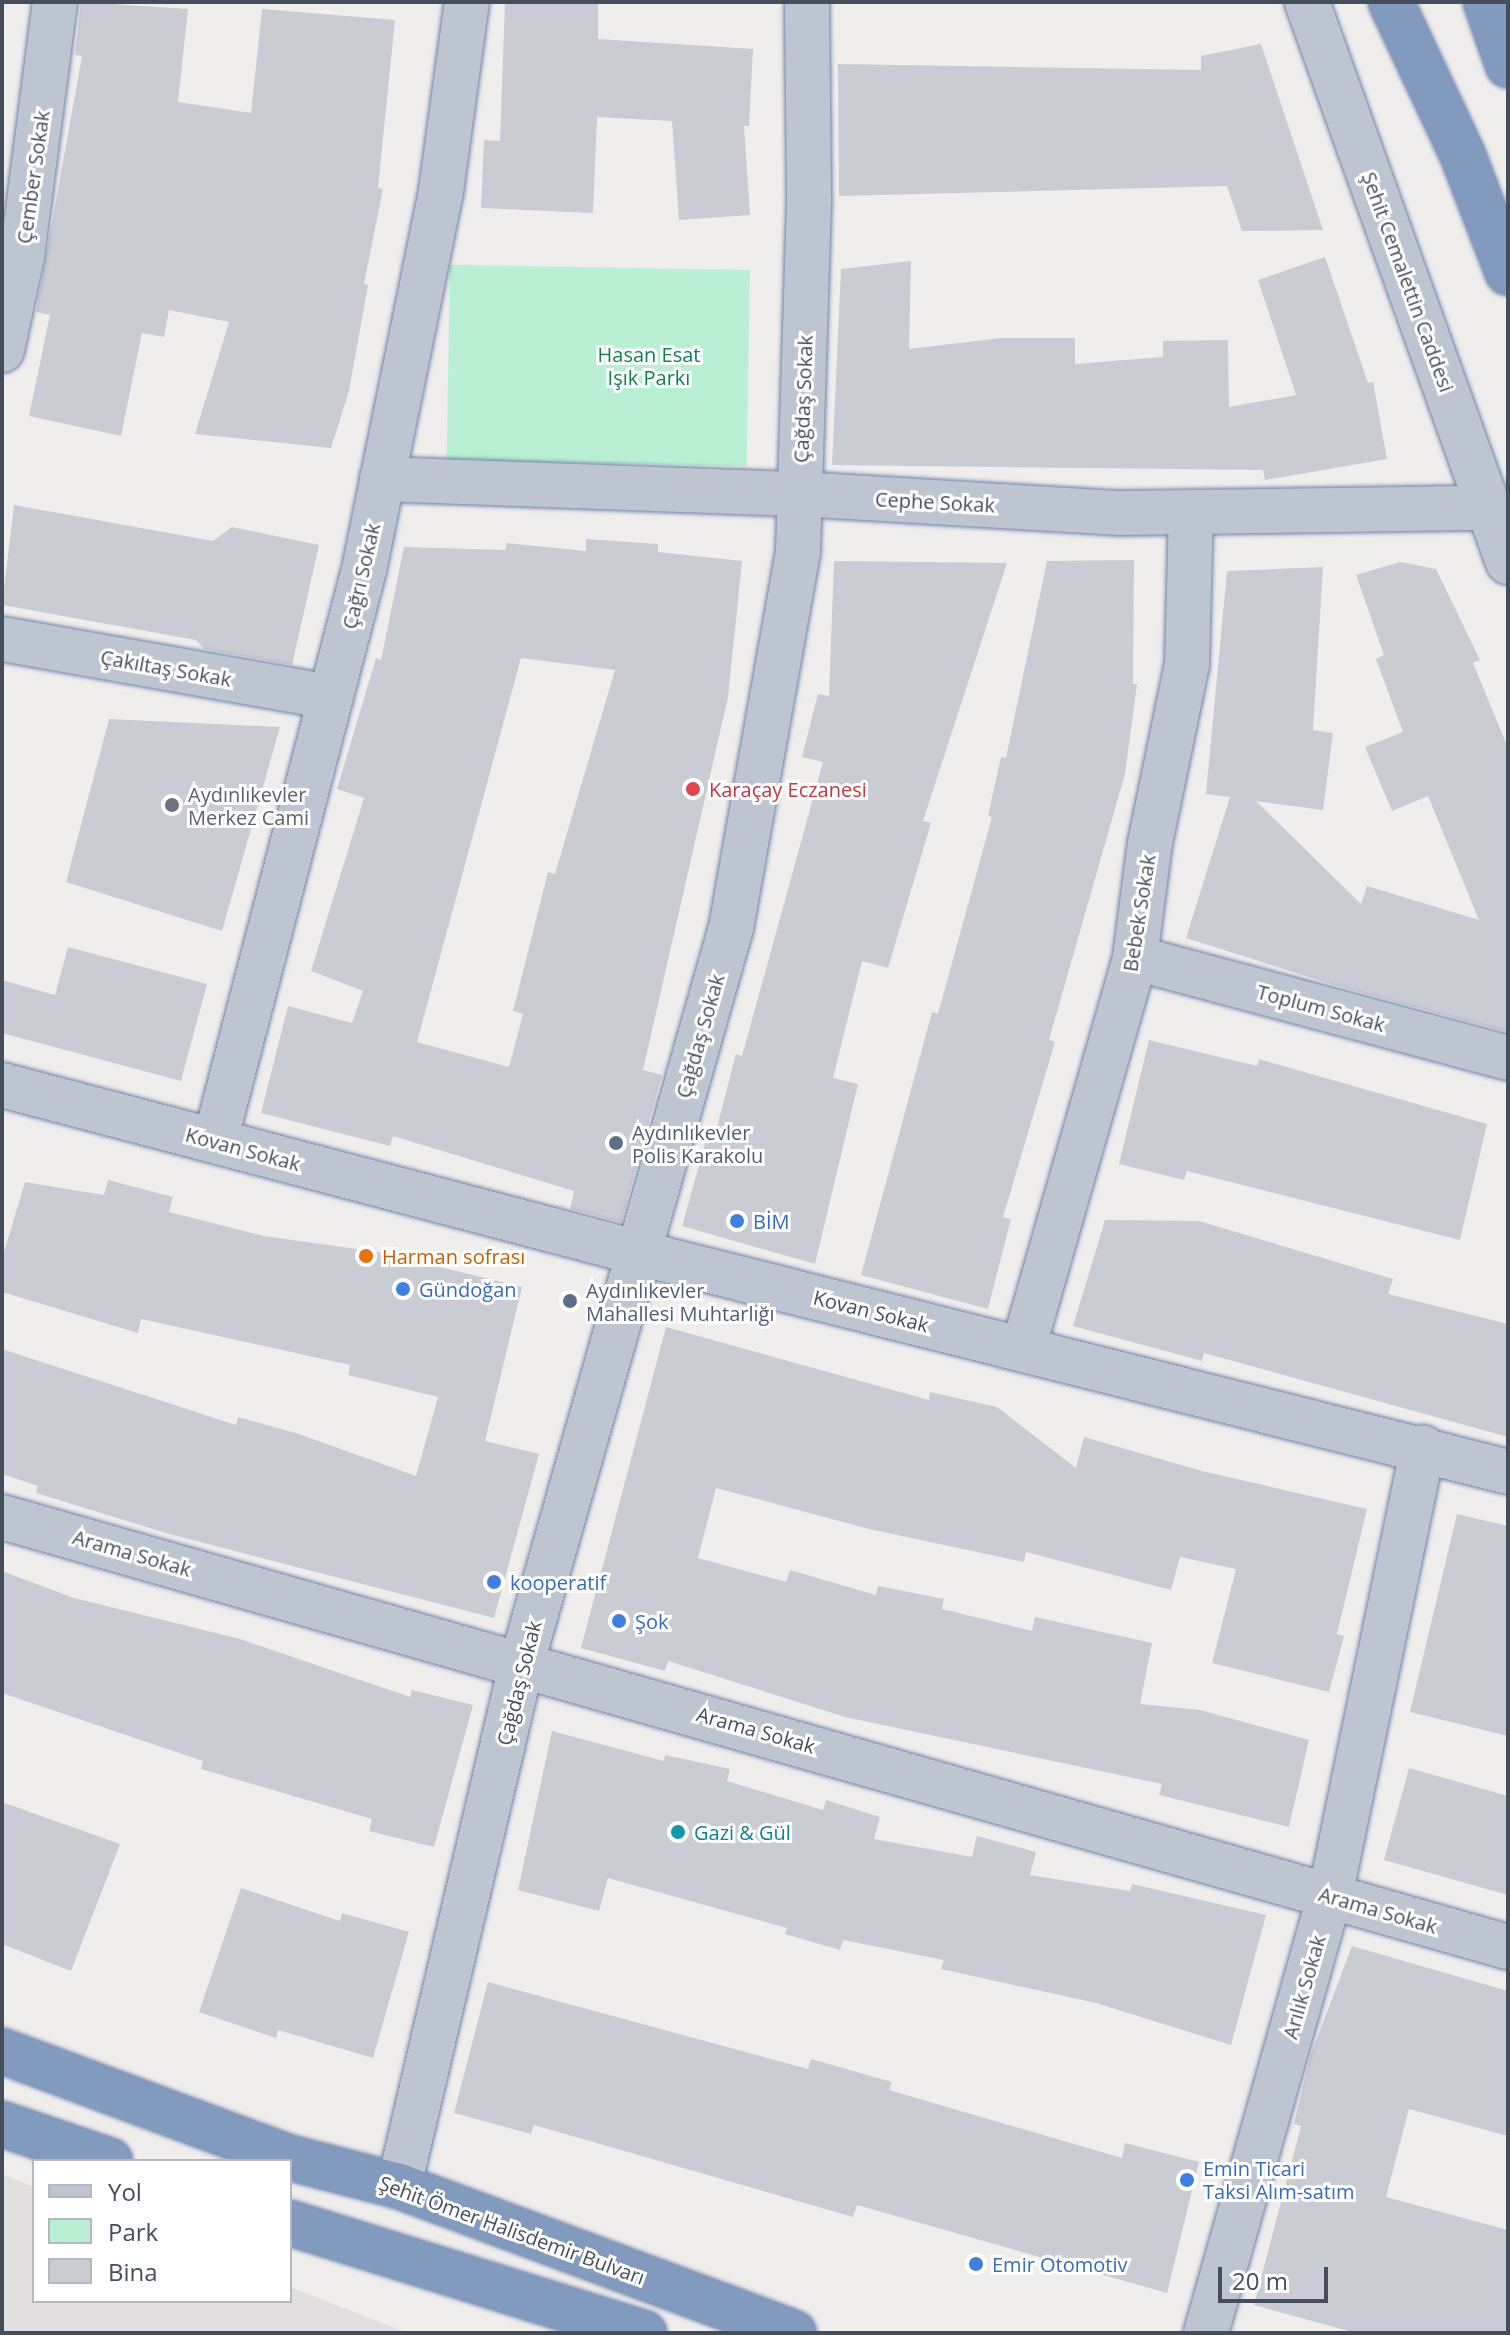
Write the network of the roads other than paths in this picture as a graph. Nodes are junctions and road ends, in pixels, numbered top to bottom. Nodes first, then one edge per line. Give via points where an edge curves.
1 (55, 2) edge
2 (467, 2) edge
3 (807, 2) edge
4 (1307, 2) edge
5 (1391, 2) edge
6 (1405, 2) edge
7 (1486, 2) edge
8 (1508, 65) edge
9 (1463, 156) junction
10 (1508, 273) edge
11 (2, 350) edge
12 (382, 479) junction
13 (799, 494) junction
14 (1489, 508) junction
15 (1191, 514) junction
16 (1508, 562) edge
17 (2, 639) edge
18 (331, 697) junction
19 (1135, 958) junction
20 (1508, 1058) edge
21 (2, 1085) edge
22 (215, 1141) junction
23 (639, 1253) junction
24 (1023, 1349) junction
25 (1423, 1448) junction
26 (1508, 1472) edge
27 (2, 1517) edge
28 (522, 1662) junction
29 (1330, 1896) junction
30 (1508, 1947) edge
31 (2, 2051) edge
32 (2, 2124) edge
33 (104, 2159) edge
34 (399, 2186) junction
35 (296, 2226) edge
36 (584, 2333) edge
37 (644, 2333) edge
38 (794, 2333) edge
39 (1206, 2333) edge

1 - 11 street, Çember Sokak via 22,256
2 - 12 street, Çağrı Sokak via 441,191
3 - 13 street, Çağdaş Sokak via 809,196
4 - 14 street, Şehit Cemalettin Caddesi
5 - 9 highway
6 - 9 highway
7 - 8 highway
9 - 10 highway
12 - 13 street, Cephe Sokak
12 - 18 street, Çağrı Sokak
13 - 15 street, Cephe Sokak
13 - 23 street, Çağdaş Sokak via 798,552 731,928
14 - 15 street, Cephe Sokak
14 - 16 street, Şehit Cemalettin Caddesi
15 - 19 street, Bebek Sokak via 1187,664 1150,843
17 - 18 street, Çakıltaş Sokak
18 - 22 street, Çağrı Sokak
19 - 20 street, Toplum Sokak
19 - 24 street, Bebek Sokak
21 - 22 street, Kovan Sokak
22 - 23 street, Kovan Sokak
23 - 24 street, Kovan Sokak
23 - 28 street, Çağdaş Sokak
24 - 25 street, Kovan Sokak
25 - 26 street, Kovan Sokak
25 - 29 street, Arılık Sokak
27 - 28 street, Arama Sokak
28 - 29 street, Arama Sokak
28 - 34 street, Çağdaş Sokak
29 - 30 street, Arama Sokak
29 - 39 street, Arılık Sokak
31 - 34 highway, Şehit Ömer Halisdemir Bulvarı via 287,2157
32 - 33 highway
34 - 38 highway, Şehit Ömer Halisdemir Bulvarı
35 - 36 highway via 388,2270
35 - 37 highway

